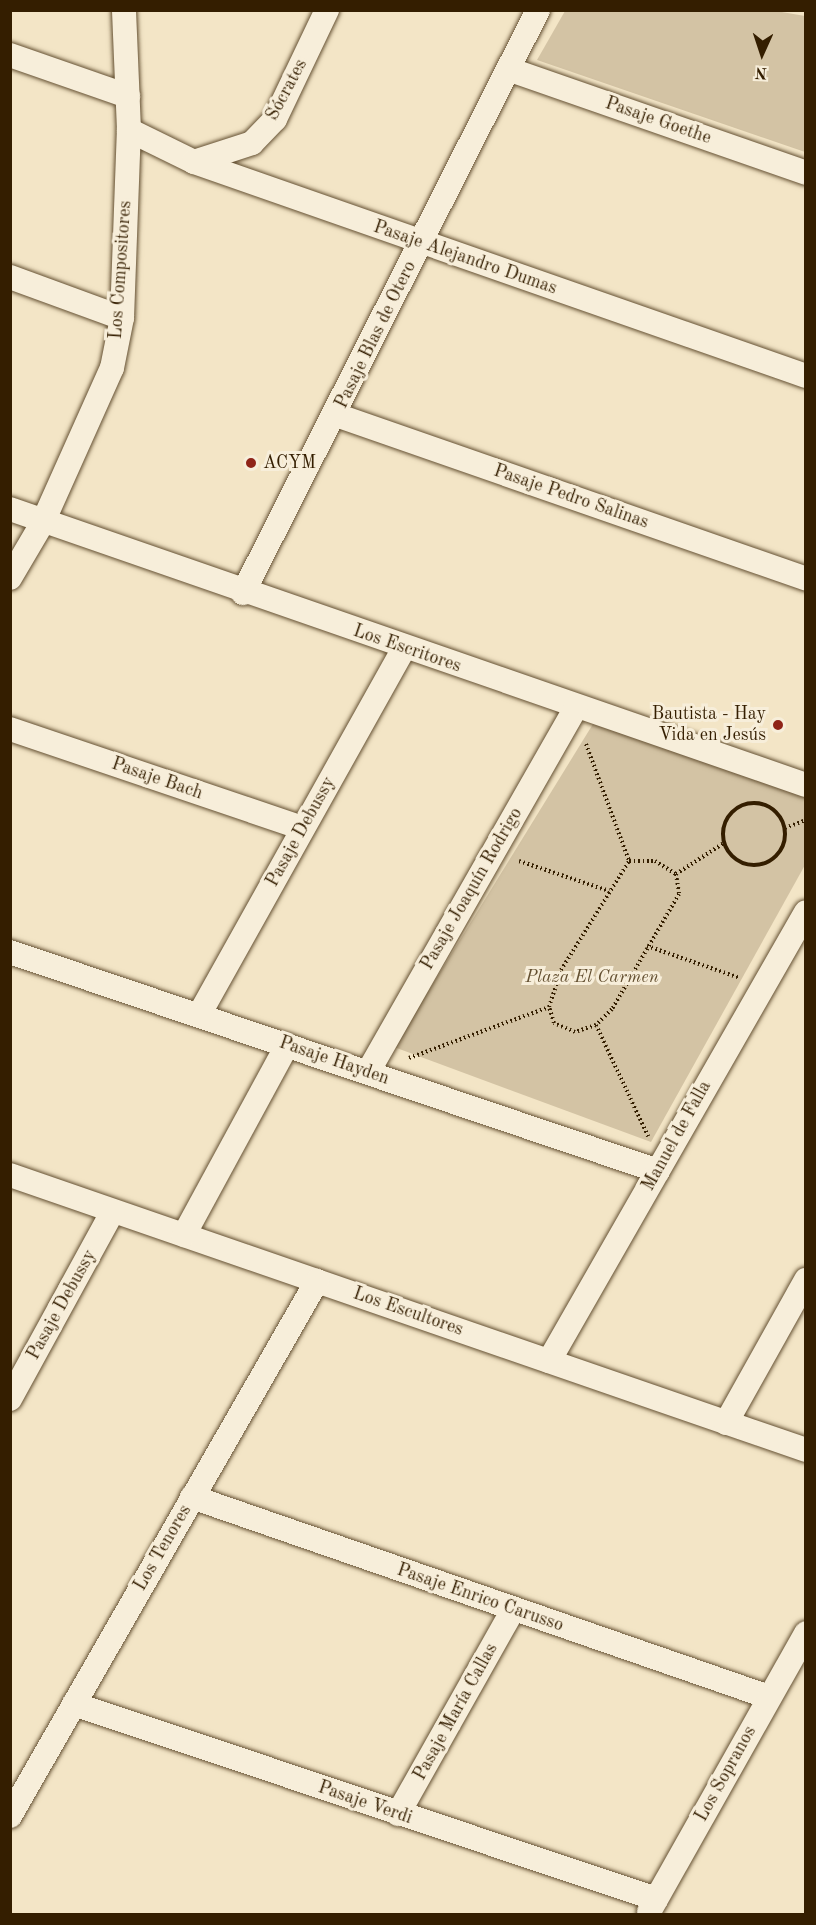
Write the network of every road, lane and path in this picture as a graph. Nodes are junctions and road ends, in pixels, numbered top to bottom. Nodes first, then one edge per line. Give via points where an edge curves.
1 (124, 10) edge
2 (327, 10) edge
3 (538, 10) edge
4 (10, 55) edge
5 (511, 70) junction
6 (128, 96) junction
7 (129, 130) junction
8 (194, 162) junction
9 (806, 173) edge
10 (421, 243) junction
11 (10, 277) edge
12 (122, 318) junction
13 (806, 376) edge
14 (336, 415) junction
15 (10, 509) edge
16 (43, 522) junction
17 (10, 578) edge
18 (806, 579) edge
19 (243, 593) junction
20 (404, 648) junction
21 (576, 706) junction
22 (10, 729) edge
23 (806, 785) edge
24 (806, 820) edge
25 (303, 828) junction
26 (785, 828) junction
27 (724, 843) junction
28 (492, 853) junction
29 (629, 861) junction
30 (676, 874) junction
31 (609, 891) junction
32 (806, 912) edge
33 (647, 946) junction
34 (10, 952) edge
35 (763, 983) junction
36 (549, 1007) junction
37 (199, 1015) junction
38 (596, 1025) junction
39 (287, 1045) junction
40 (368, 1072) junction
41 (658, 1171) junction
42 (10, 1175) edge
43 (113, 1210) junction
44 (184, 1235) junction
45 (806, 1280) edge
46 (316, 1281) junction
47 (549, 1361) junction
48 (10, 1399) edge
49 (726, 1423) junction
50 (806, 1450) edge
51 (192, 1497) junction
52 (513, 1610) junction
53 (806, 1634) edge
54 (770, 1697) junction
55 (74, 1704) junction
56 (398, 1814) junction
57 (10, 1816) edge
58 (652, 1907) edge

1 - 6 street, Los Compositores
2 - 8 street, Sócrates via 275,119 252,143
3 - 5 street, Pasaje Blas de Otero
4 - 6 street
5 - 9 street, Pasaje Goethe
5 - 10 street, Pasaje Blas de Otero
6 - 7 street, Los Compositores
7 - 8 street, Pasaje Alejandro Dumas
7 - 12 street, Los Compositores
8 - 10 street, Pasaje Alejandro Dumas
10 - 13 street, Pasaje Alejandro Dumas
10 - 14 street, Pasaje Blas de Otero
11 - 12 street
12 - 16 street, Los Compositores via 112,368
14 - 18 street, Pasaje Pedro Salinas
14 - 19 street, Pasaje Blas de Otero
15 - 16 street, Los Escritores
16 - 17 street, Los Compositores
16 - 19 street, Los Escritores
19 - 20 street, Los Escritores
20 - 21 street, Los Escritores
20 - 25 street, Pasaje Debussy
21 - 23 street, Los Escritores
21 - 28 street, Pasaje Joaquín Rodrigo
21 - 29 path
22 - 25 street, Pasaje Bach
24 - 26 path
25 - 37 street, Pasaje Debussy
26 - 27 path via 782,849 766,863 746,864 729,853
26 - 27 path via 775,810 746,803 724,823
27 - 30 path
28 - 31 path
28 - 40 street, Pasaje Joaquín Rodrigo
29 - 30 path via 655,861
29 - 31 path
30 - 33 path via 679,894
31 - 36 path via 561,970
32 - 35 street, Manuel de Falla
33 - 35 path
33 - 38 path via 612,1009
34 - 37 street, Pasaje Hayden
35 - 41 street, Manuel de Falla
36 - 38 path via 554,1023 575,1032
36 - 40 path
37 - 39 street, Pasaje Hayden
38 - 41 path via 651,1142
39 - 40 street, Pasaje Hayden
39 - 44 street
40 - 41 street, Pasaje Hayden
41 - 47 street, Manuel de Falla
42 - 43 street, Los Escultores
43 - 44 street, Los Escultores
43 - 48 street, Pasaje Debussy
44 - 46 street, Los Escultores
45 - 49 street
46 - 47 street, Los Escultores
46 - 51 street, Los Tenores
47 - 49 street, Los Escultores
49 - 50 street, Los Escultores
51 - 52 street, Pasaje Enrico Carusso
51 - 55 street, Los Tenores
52 - 54 street, Pasaje Enrico Carusso
52 - 56 street, Pasaje María Callas
53 - 54 street, Los Sopranos
54 - 58 street, Los Sopranos
55 - 56 street, Pasaje Verdi
55 - 57 street, Los Tenores
56 - 58 street, Pasaje Verdi

